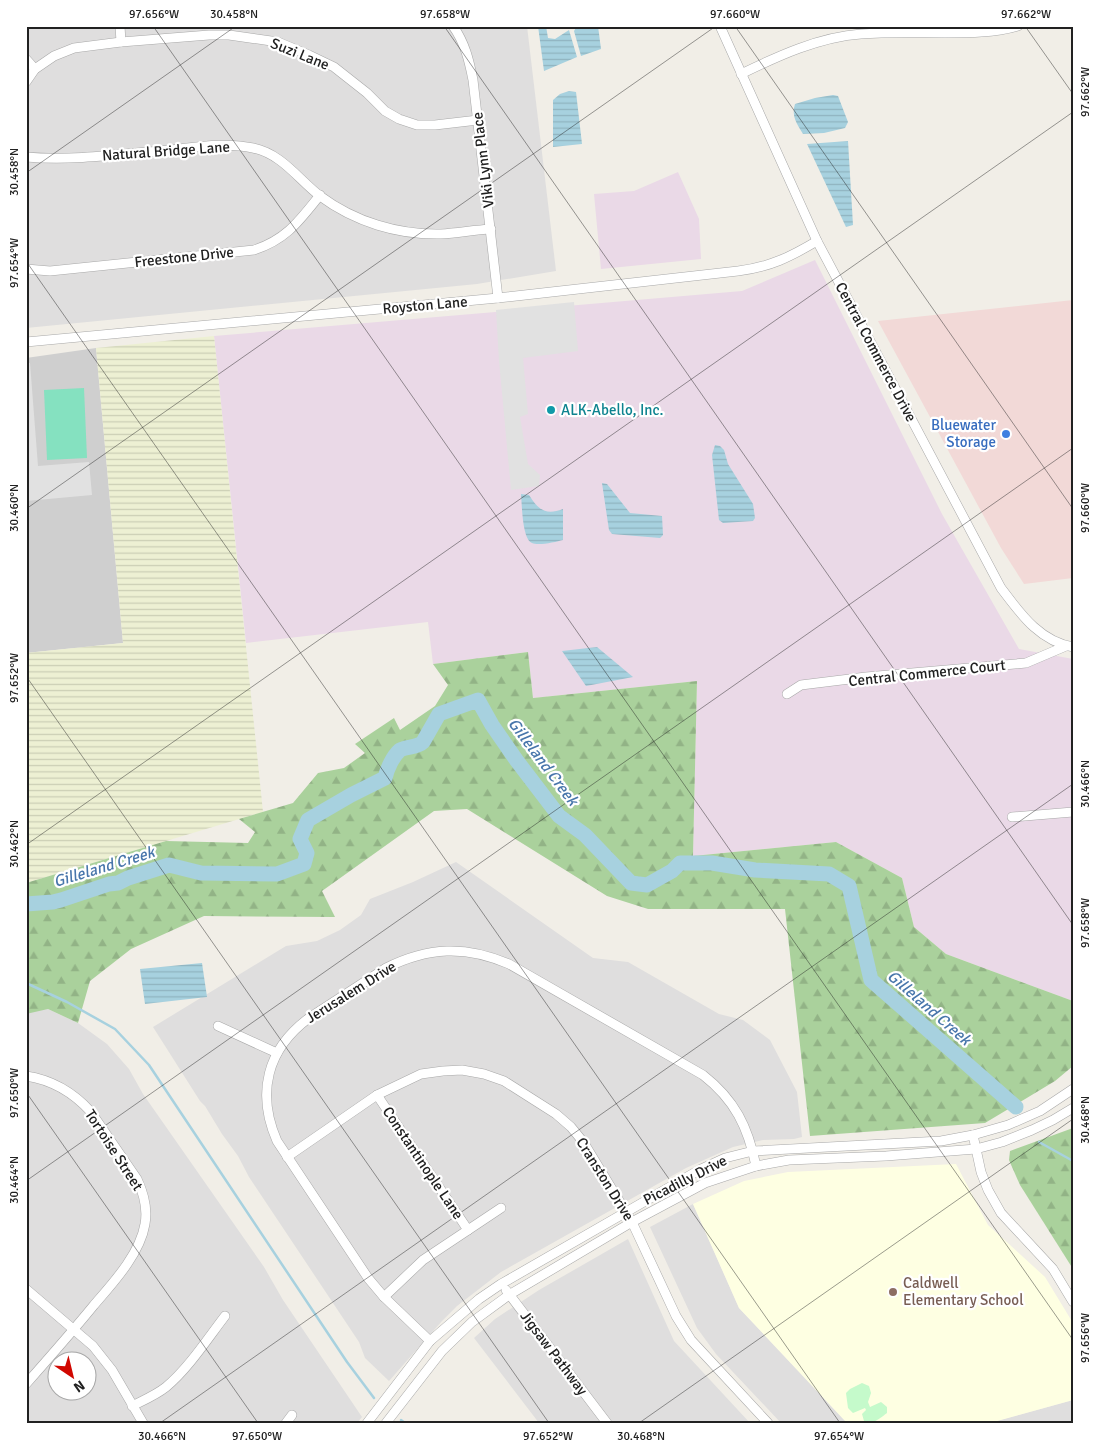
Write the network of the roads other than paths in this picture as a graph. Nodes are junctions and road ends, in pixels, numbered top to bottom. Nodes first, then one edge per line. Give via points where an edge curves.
1 (120, 26) edge
2 (454, 26) edge
3 (720, 26) edge
4 (1018, 26) edge
5 (230, 30) edge
6 (121, 42) junction
7 (26, 59) edge
8 (35, 69) junction
9 (741, 74) junction
10 (26, 82) edge
11 (478, 120) junction
12 (26, 157) edge
13 (320, 196) junction
14 (491, 229) junction
15 (817, 241) junction
16 (26, 269) edge
17 (498, 298) junction
18 (26, 342) edge
19 (1069, 646) edge
20 (787, 694) dead end
21 (1073, 812) edge
22 (1012, 817) dead end
23 (218, 1026) dead end
24 (277, 1053) junction
25 (26, 1076) edge
26 (1073, 1089) edge
27 (377, 1096) junction
28 (1073, 1108) edge
29 (973, 1136) junction
30 (976, 1149) junction
31 (753, 1150) junction
32 (287, 1157) junction
33 (756, 1166) junction
34 (501, 1208) dead end
35 (626, 1211) junction
36 (632, 1222) junction
37 (468, 1230) junction
38 (501, 1284) junction
39 (26, 1289) edge
40 (509, 1294) junction
41 (384, 1296) junction
42 (1073, 1302) edge
43 (225, 1316) dead end
44 (74, 1329) junction
45 (430, 1341) junction
46 (26, 1384) edge
47 (132, 1406) junction
48 (292, 1415) dead end
49 (143, 1423) edge
50 (286, 1423) edge
51 (367, 1423) edge
52 (386, 1423) edge
53 (607, 1423) edge
54 (768, 1423) edge

1 - 6 street
2 - 11 street, Viki Lynn Place via 469,59
3 - 9 street, Central Commerce Drive
4 - 9 street via 972,33 838,37 800,48
5 - 6 street, Suzi Lane
5 - 11 street, Suzi Lane via 278,42 334,67 385,111 400,119 417,125
6 - 8 street, Suzi Lane via 74,48
7 - 8 street
8 - 10 street, Suzi Lane
9 - 15 street, Central Commerce Drive
11 - 14 street, Viki Lynn Place
12 - 13 street, Natural Bridge Lane via 86,158 225,144 255,148 279,159
13 - 14 street, Natural Bridge Lane via 345,211 389,229 442,234
13 - 16 street, Freestone Drive via 289,232 254,250 50,271
14 - 17 street, Viki Lynn Place
15 - 17 street, Royston Lane via 786,258 755,269
15 - 19 street, Central Commerce Drive via 1001,588 1024,618 1048,638
17 - 18 street, Royston Lane
19 - 20 street, Central Commerce Court via 1026,663 801,685
21 - 22 street
23 - 24 street
24 - 31 street, Jerusalem Drive via 298,1026 386,968 431,952 473,952 509,964 703,1075 735,1107
24 - 32 street, Jerusalem Drive via 268,1077 266,1104 272,1129
25 - 44 street, Tortoise Street via 61,1087 82,1102 136,1179 145,1202 145,1224 139,1243 117,1278
26 - 29 street, Picadilly Drive via 1040,1111
27 - 32 street, Cranston Drive
27 - 35 street, Cranston Drive via 420,1074 443,1071 462,1070 504,1081 556,1114 571,1128 584,1143
27 - 37 street, Constantinople Lane
28 - 30 street, Picadilly Drive via 1032,1130
29 - 30 street
29 - 31 street, Picadilly Drive via 941,1141
30 - 33 street, Picadilly Drive via 789,1160
30 - 42 street via 988,1190 1001,1213 1053,1269
31 - 33 street, Jerusalem Drive
31 - 35 street, Picadilly Drive via 701,1169
32 - 41 street, Jerusalem Drive via 368,1278
33 - 36 street, Picadilly Drive via 705,1183
34 - 37 street
35 - 36 street, Cranston Drive
35 - 38 street, Picadilly Drive
36 - 40 street, Picadilly Drive
36 - 54 street, Cranston Drive via 676,1316 691,1340
37 - 41 street via 423,1260
38 - 40 street, Jigsaw Pathway
38 - 45 street, Picadilly Drive
39 - 44 street
40 - 52 street, Picadilly Drive via 472,1322 442,1351
40 - 53 street, Jigsaw Pathway
41 - 45 street, Jerusalem Drive
43 - 47 street via 172,1381
44 - 46 street, Tortoise Street
44 - 47 street via 103,1357
45 - 51 street, Picadilly Drive
47 - 49 street
48 - 50 street

